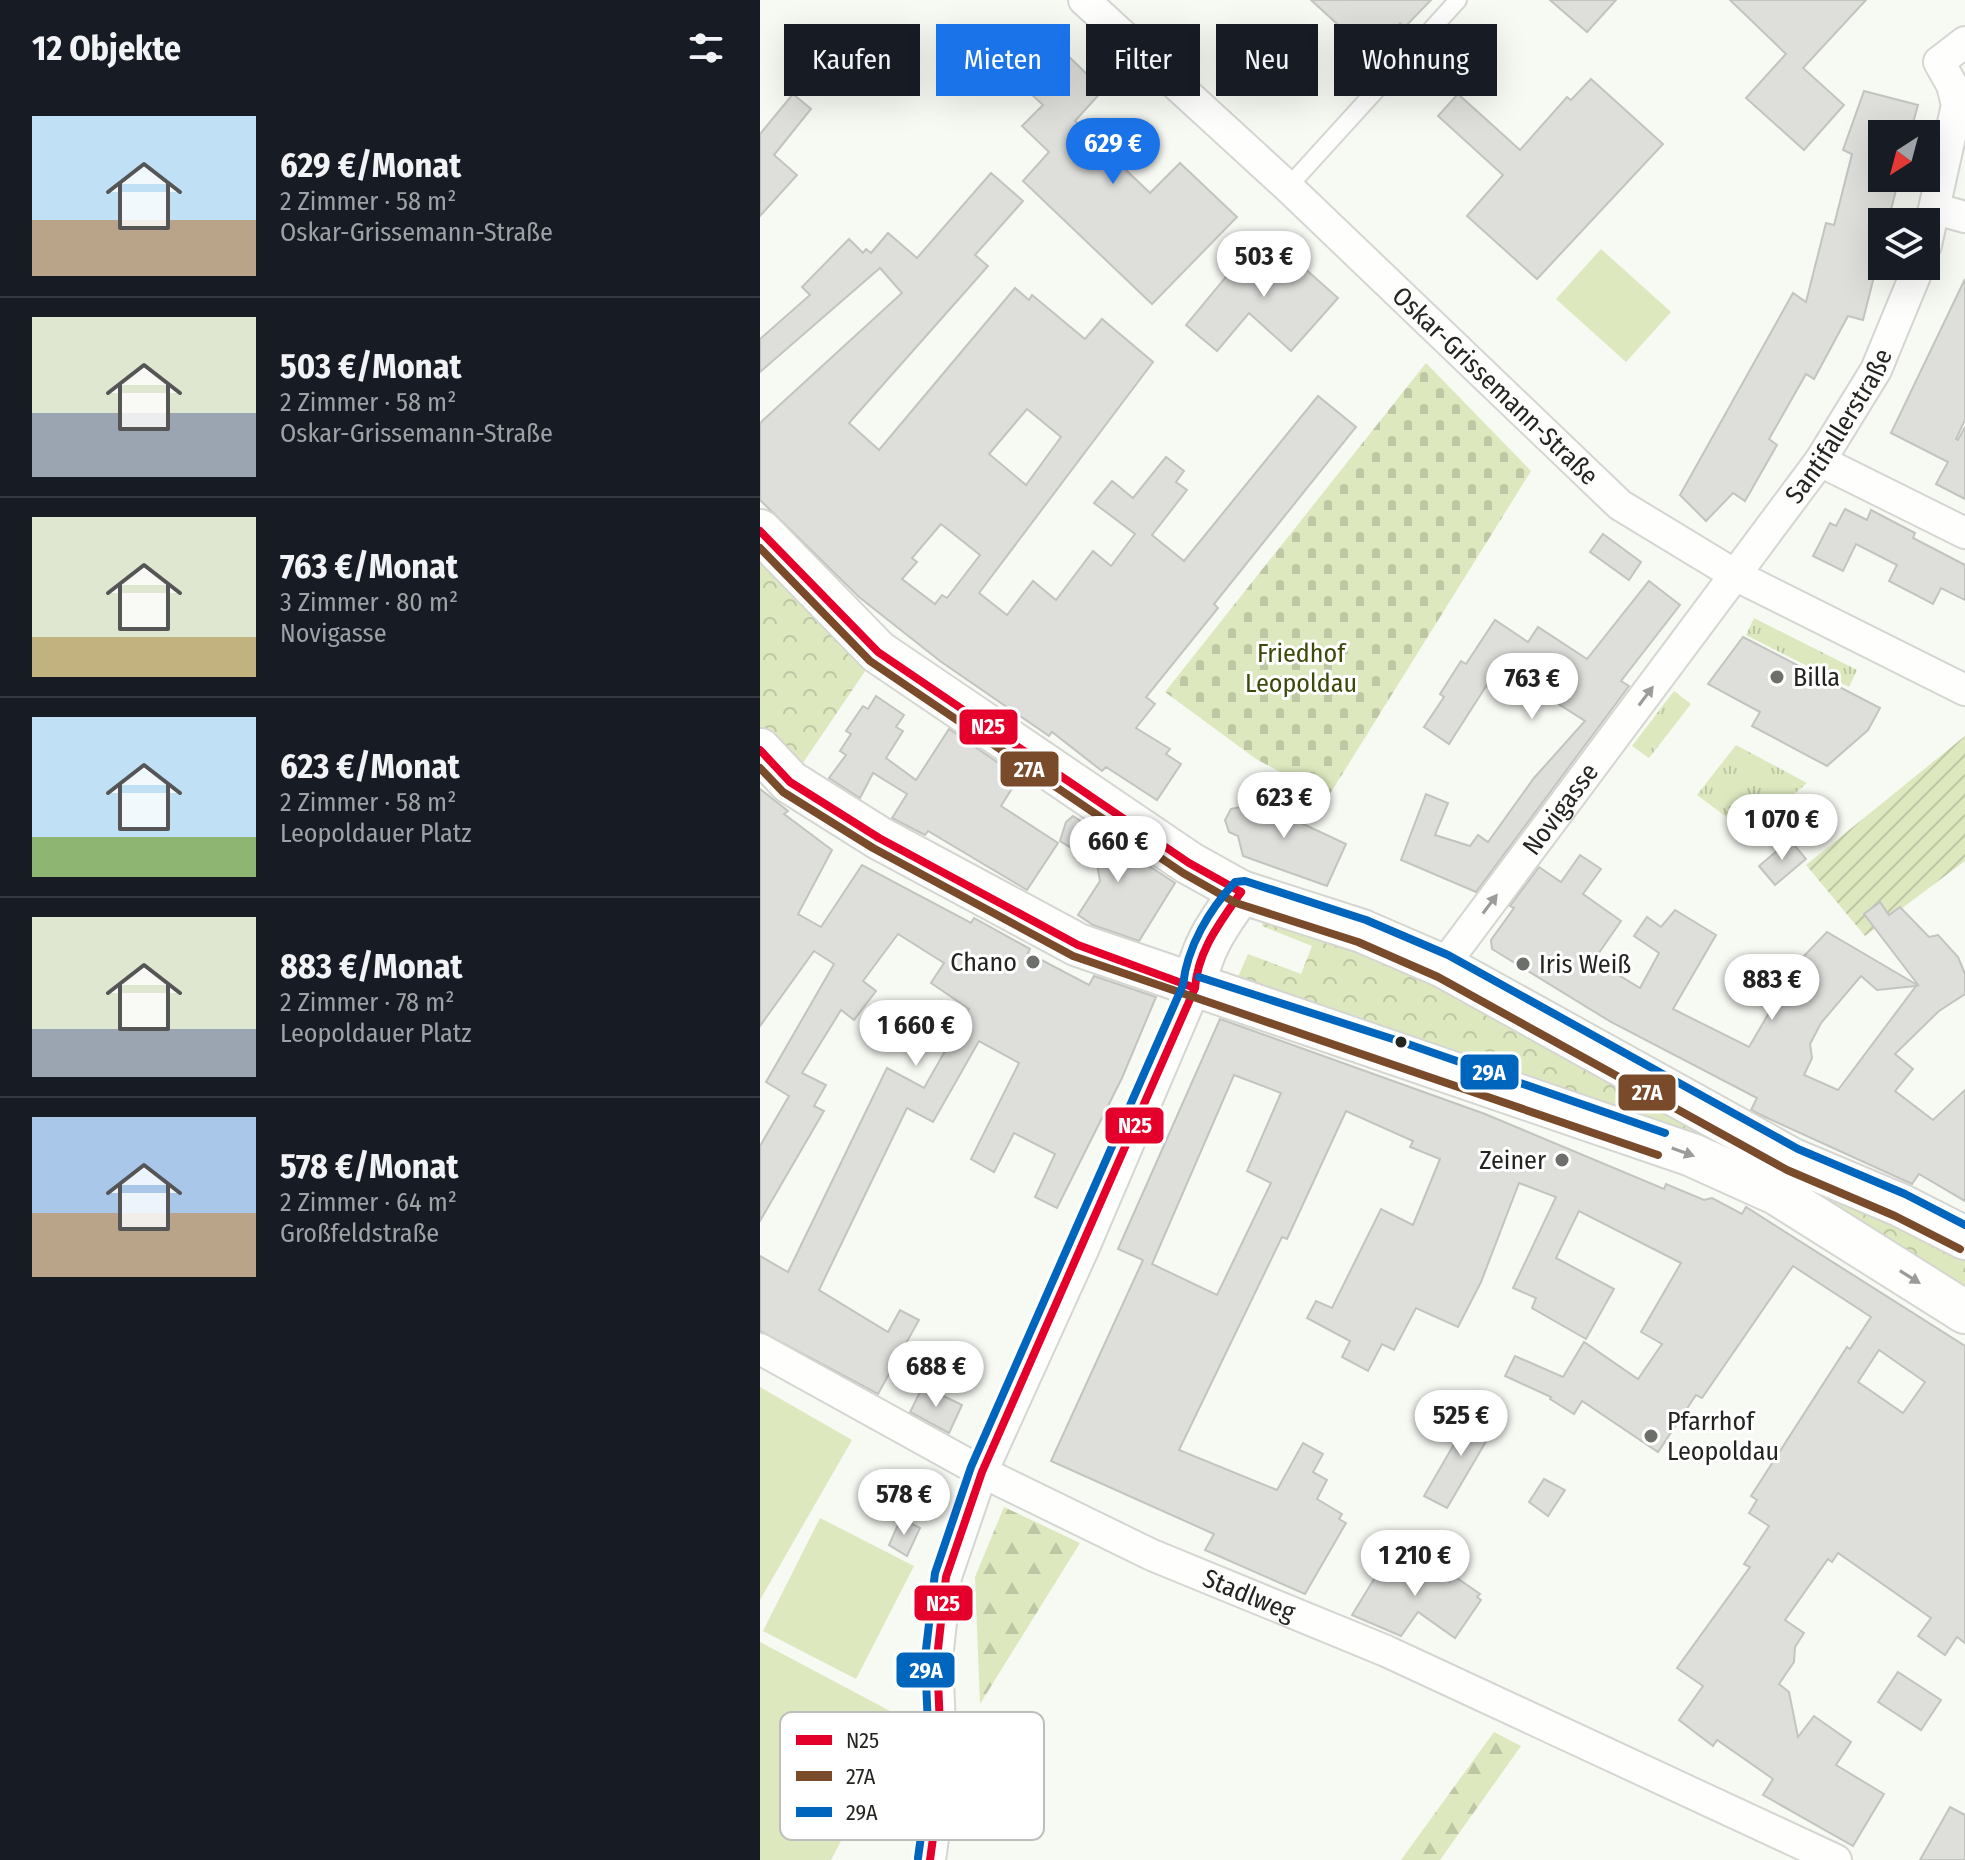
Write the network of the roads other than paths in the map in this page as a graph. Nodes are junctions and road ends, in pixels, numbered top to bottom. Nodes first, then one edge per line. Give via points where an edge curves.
1 (1084, 0) edge
2 (1458, 0) edge
3 (1965, 42) edge
4 (1288, 187) junction
5 (1936, 208) edge
6 (1940, 210) edge
7 (1965, 217) edge
8 (1913, 280) edge
9 (1820, 461) junction
10 (760, 531) edge
11 (1965, 533) edge
12 (1737, 576) junction
13 (1965, 690) edge
14 (760, 750) edge
15 (1241, 892) junction
16 (1443, 966) junction
17 (1195, 988) junction
18 (1965, 1238) edge
19 (1965, 1312) edge
20 (760, 1349) edge
21 (982, 1472) junction
22 (939, 1712) edge
23 (933, 1840) edge
24 (930, 1860) edge
25 (1836, 1860) edge

1 - 4 street, Oskar-Grissemann-Straße
2 - 4 lane
3 - 5 street via 1939,62 1957,105
4 - 12 street, Oskar-Grissemann-Straße via 1620,505
6 - 7 street
8 - 9 street, Santifallerstraße via 1876,370
9 - 11 street
9 - 12 street, Santifallerstraße
10 - 15 street via 878,652 1189,863
12 - 13 street, Oskar-Grissemann-Straße
16 -> 12 street, Novigasse
14 - 17 street via 790,782 879,838 1078,945
15 - 16 street via 1362,931
15 - 17 street via 1211,935 1197,966
16 - 18 street via 1793,1160
17 -> 19 street via 1692,1155 1776,1193
17 - 21 street
20 - 21 street, Stadlweg
21 - 22 street via 946,1577 937,1658
21 - 25 street, Stadlweg via 1152,1555 1386,1651
23 - 24 street

